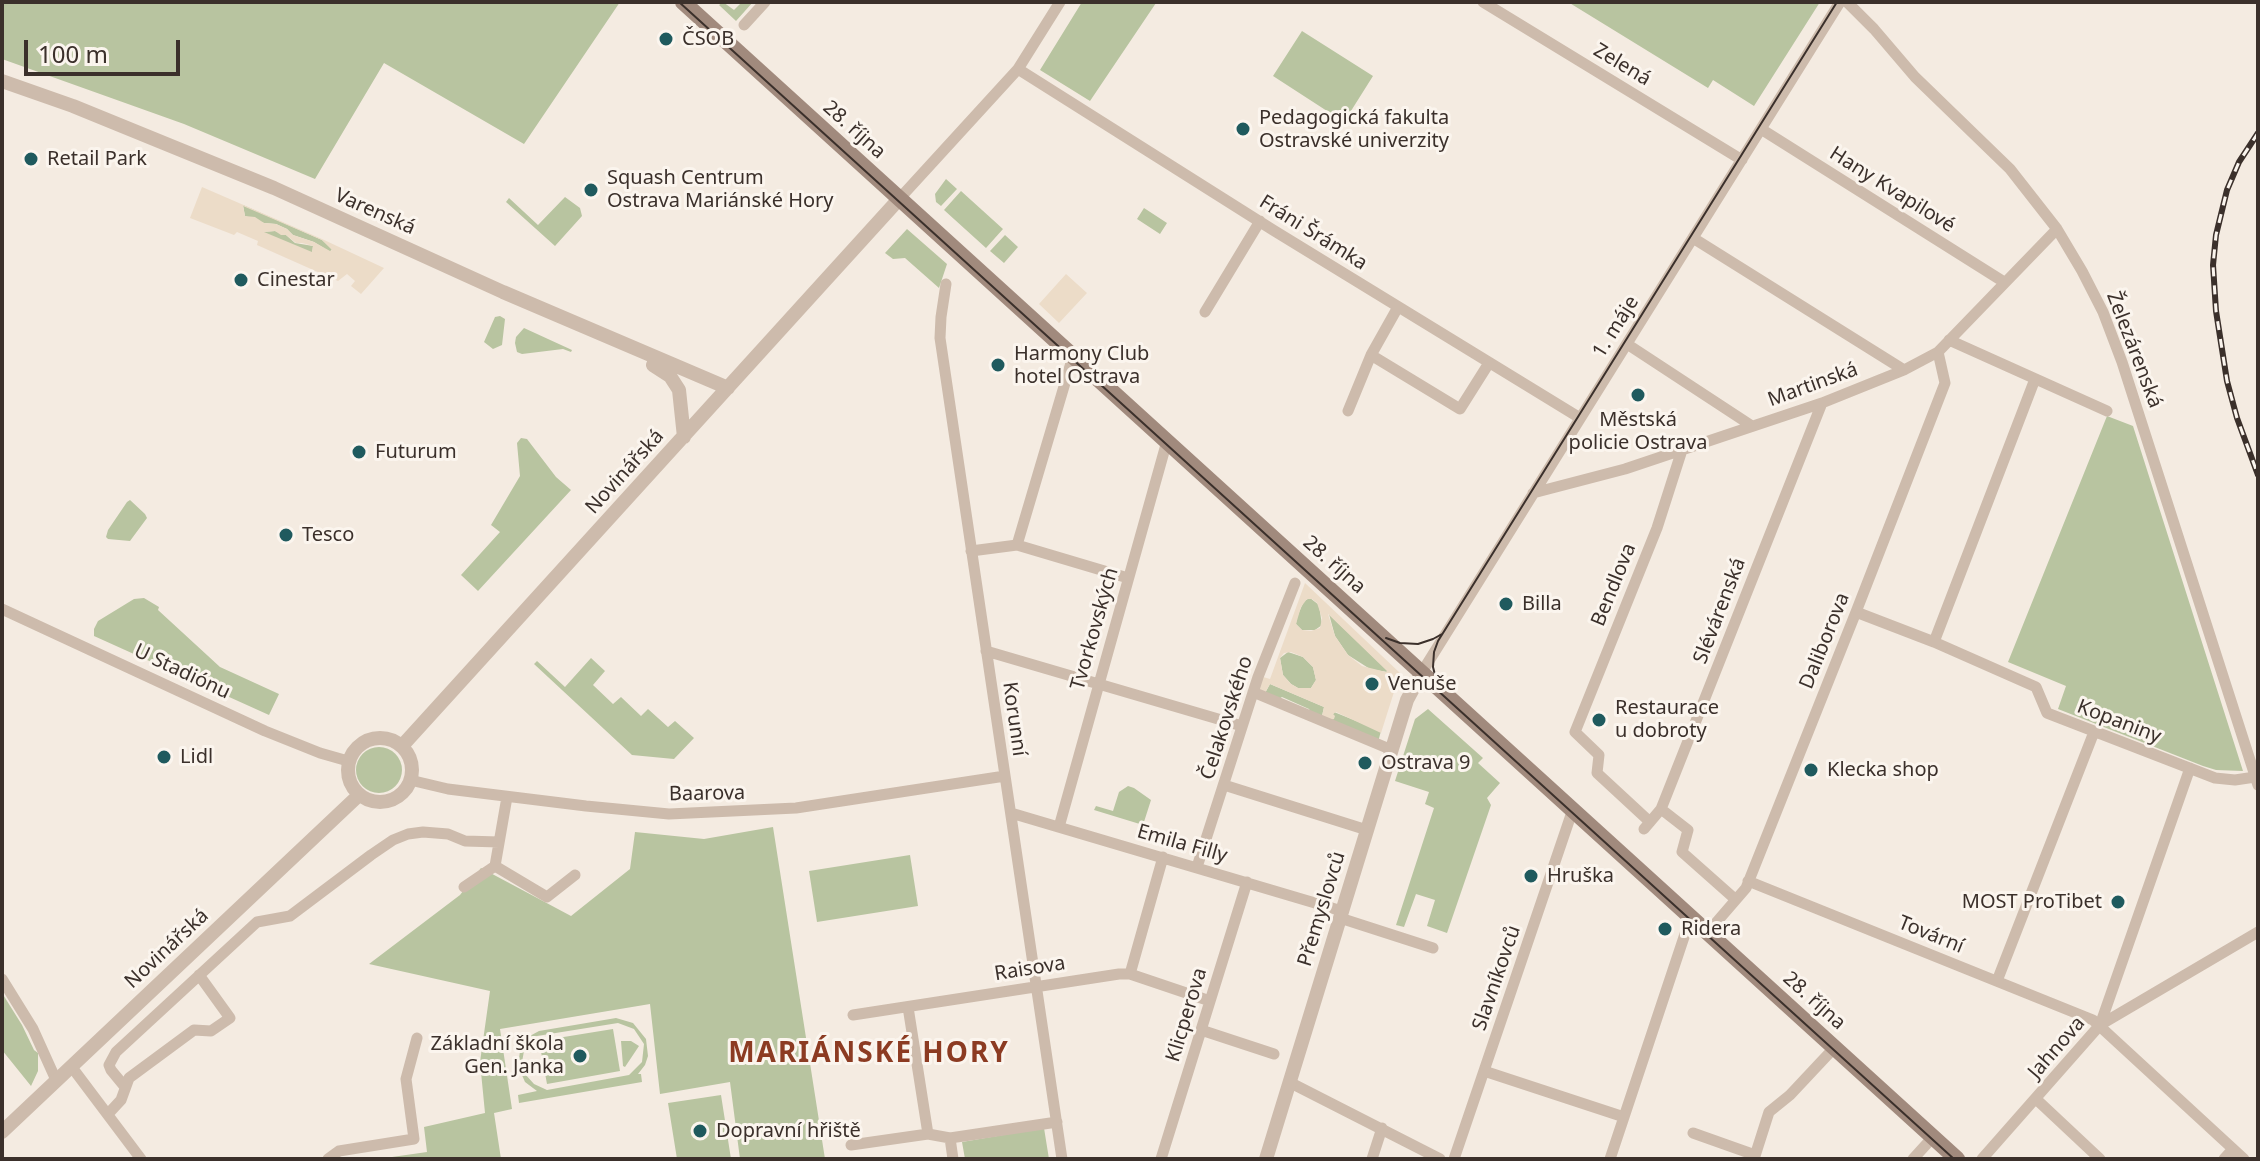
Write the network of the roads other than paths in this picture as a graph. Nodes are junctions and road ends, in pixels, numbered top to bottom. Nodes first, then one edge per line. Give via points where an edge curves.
1 (683, 2) edge
2 (765, 2) edge
3 (1060, 2) edge
4 (1483, 2) edge
5 (1840, 2) edge
6 (1847, 2) edge
7 (744, 25) dead end
8 (1018, 69) junction
9 (2, 81) edge
10 (1761, 129) junction
11 (1742, 160) junction
12 (900, 198) junction
13 (1260, 221) junction
14 (2057, 229) junction
15 (1693, 238) junction
16 (2004, 282) junction
17 (946, 284) dead end
18 (1398, 307) junction
19 (1205, 312) dead end
20 (612, 340) junction
21 (1949, 340) junction
22 (1627, 344) junction
23 (1938, 352) junction
24 (1371, 355) junction
25 (1073, 356) junction
26 (1489, 363) junction
27 (1904, 370) junction
28 (2035, 379) junction
29 (728, 388) junction
30 (1822, 403) junction
31 (1348, 411) dead end
32 (2107, 411) dead end
33 (1580, 418) junction
34 (1752, 426) junction
35 (684, 437) junction
36 (1167, 441) junction
37 (1682, 450) junction
38 (1533, 493) junction
39 (1017, 545) junction
40 (971, 551) junction
41 (1128, 578) junction
42 (1295, 583) dead end
43 (2, 609) edge
44 (1856, 612) junction
45 (1934, 642) junction
46 (986, 651) junction
47 (1422, 672) junction
48 (1098, 686) junction
49 (1253, 692) junction
50 (1242, 726) junction
51 (2094, 732) junction
52 (402, 746) junction
53 (1392, 750) junction
54 (348, 761) junction
55 (2190, 768) junction
56 (1005, 776) junction
57 (410, 780) junction
58 (2257, 781) edge
59 (1224, 785) junction
60 (359, 795) junction
61 (507, 797) junction
62 (1573, 809) junction
63 (1661, 809) junction
64 (1011, 813) junction
65 (1647, 825) joint
66 (1059, 827) junction
67 (1367, 830) junction
68 (499, 842) junction
69 (1163, 857) junction
70 (495, 866) junction
71 (1197, 867) junction
72 (575, 875) dead end
73 (1748, 881) junction
74 (1247, 882) junction
75 (464, 887) dead end
76 (1735, 899) junction
77 (1341, 914) junction
78 (1691, 916) junction
79 (1708, 932) junction
80 (2258, 932) edge
81 (1433, 948) dead end
82 (1130, 974) junction
83 (199, 975) junction
84 (2, 979) edge
85 (1997, 981) junction
86 (1037, 986) junction
87 (1210, 1001) junction
88 (908, 1007) junction
89 (853, 1015) dead end
90 (2100, 1025) junction
91 (1201, 1030) junction
92 (417, 1038) dead end
93 (1835, 1047) junction
94 (1274, 1054) dead end
95 (71, 1066) junction
96 (1484, 1071) junction
97 (56, 1080) junction
98 (1289, 1082) junction
99 (125, 1087) junction
100 (2036, 1099) junction
101 (108, 1114) junction
102 (1624, 1117) junction
103 (1057, 1122) junction
104 (1382, 1128) junction
105 (2, 1132) edge
106 (1693, 1133) dead end
107 (928, 1134) junction
108 (1933, 1137) junction
109 (950, 1138) junction
110 (851, 1145) dead end
111 (2233, 1149) junction
112 (1754, 1157) edge
113 (141, 1159) edge
114 (328, 1159) edge
115 (953, 1159) edge
116 (1062, 1159) edge
117 (1161, 1159) edge
118 (1266, 1159) edge
119 (1372, 1159) edge
120 (1440, 1159) edge
121 (1454, 1159) edge
122 (1610, 1159) edge
123 (1913, 1159) edge
124 (1957, 1159) edge
125 (1982, 1159) edge
126 (2100, 1159) edge
127 (2224, 1159) edge
128 (2244, 1159) edge

1 - 12 main road, 28. října
2 - 7 street
3 - 8 street
4 - 11 street, Zelená
5 - 10 street, 1. máje
6 - 14 street, Železárenská via 2003,161
8 - 12 street
8 - 13 street, Fráni Šrámka
9 - 20 street, Varenská via 274,188
10 - 11 street, 1. máje
10 - 16 street, Hany Kvapilové
11 - 15 street, 1. máje
12 - 25 main road, 28. října
12 - 29 street, Novinářská
13 - 18 street, Fráni Šrámka
13 - 19 street
14 - 16 street, Martinská
14 - 58 street, Železárenská via 2097,300 2119,354
15 - 22 street, 1. máje
15 - 27 street
16 - 21 street, Martinská
17 - 40 street, Korunní via 940,338
18 - 24 street
18 - 26 street, Fráni Šrámka
20 - 29 street, Varenská
20 - 35 street, Novinářská via 670,376 679,390
21 - 23 street, Martinská
21 - 28 street
22 - 33 street, 1. máje
22 - 34 street
23 - 27 street, Martinská
23 - 44 street, Daliborova via 1945,383
24 - 26 street via 1460,409
24 - 31 street
25 - 36 main road, 28. října
25 - 39 street
26 - 33 street, Fráni Šrámka
27 - 30 street, Martinská
28 - 32 street
28 - 45 street
29 - 35 street, Novinářská
30 - 34 street, Martinská
30 - 63 street, Slévárenská
33 - 38 street, 1. máje
34 - 37 street, Martinská
35 - 52 street, Novinářská
36 - 41 street, Tvorkovských
36 - 47 main road, 28. října
37 - 38 street, Martinská
37 - 65 street, Bendlova via 1657,528 1575,732 1599,755 1597,773
38 - 47 street, 1. máje
39 - 40 street
39 - 41 street
40 - 46 street, Korunní
41 - 48 street, Tvorkovských
42 - 49 street, Čelakovského
43 - 54 street, U Stadiónu via 265,731
44 - 45 street, Kopaniny
44 - 73 street, Daliborova
45 - 51 street, Kopaniny via 2036,687 2047,713
46 - 48 street
46 - 56 street, Korunní
47 - 53 street, Přemyslovců
47 - 62 main road, 28. října
48 - 50 street
48 - 66 street, Tvorkovských
49 - 50 street, Čelakovského
49 - 53 street
50 - 59 street, Čelakovského
51 - 55 street, Kopaniny
51 - 85 street
52 - 54 street via 373,738 358,745
52 - 57 street via 410,760
53 - 67 street, Přemyslovců
54 - 60 street via 348,778
55 - 58 street, Kopaniny via 2222,779
55 - 90 street
56 - 61 street, Baarova via 796,808 734,812 669,814
56 - 64 street, Korunní
57 - 60 street via 404,792 388,801
57 - 61 street, Baarova
59 - 67 street
59 - 71 street, Čelakovského
60 - 95 street, Novinářská
61 - 68 street
62 - 78 main road, 28. října
62 - 96 street, Slavníkovců
63 - 65 street, Slévárenská
63 - 76 street via 1688,830 1682,852
64 - 66 street, Emila Filly
64 - 86 street, Korunní
66 - 69 street, Emila Filly
67 - 77 street, Přemyslovců
68 - 70 street
68 - 83 street via 423,832 393,840 290,916 257,922
69 - 71 street, Emila Filly
69 - 82 street
70 - 72 street via 547,897
70 - 75 street
71 - 74 street, Emila Filly
73 - 76 street, Daliborova
73 - 85 street, Tovární
74 - 77 street, Emila Filly
74 - 87 street, Klicperova
76 - 79 street, Daliborova
77 - 81 street, Emila Filly
77 - 98 street, Přemyslovců
78 - 79 main road, 28. října
78 - 102 street
79 - 93 main road, 28. října
80 - 90 street, Jahnova
82 - 86 street, Raisova
82 - 87 street, Raisova
83 - 99 street via 112,1057 111,1070
83 - 99 street via 230,1018 211,1031 194,1030 129,1078
84 - 97 street
85 - 90 street, Tovární
86 - 88 street, Raisova
86 - 103 street, Korunní
87 - 91 street, Klicperova
88 - 89 street, Raisova
88 - 107 street
90 - 100 street, Jahnova
90 - 111 street, Tovární
91 - 94 street
91 - 117 street, Klicperova
92 - 114 street via 406,1079 414,1139 339,1151
93 - 108 main road, 28. října
93 - 112 street via 1769,1112
95 - 97 street, Novinářská
95 - 101 street
96 - 102 street
96 - 121 street, Slavníkovců
97 - 105 street, Novinářská
98 - 104 street
98 - 118 street, Přemyslovců
99 - 101 street
100 - 125 street, Jahnova
100 - 126 street
101 - 113 street
102 - 122 street
103 - 109 street
103 - 116 street, Korunní
104 - 119 street
104 - 120 street
106 - 112 street
107 - 109 street
107 - 110 street
108 - 123 street
108 - 124 main road, 28. října
109 - 115 street
111 - 127 street
111 - 128 street, Tovární

